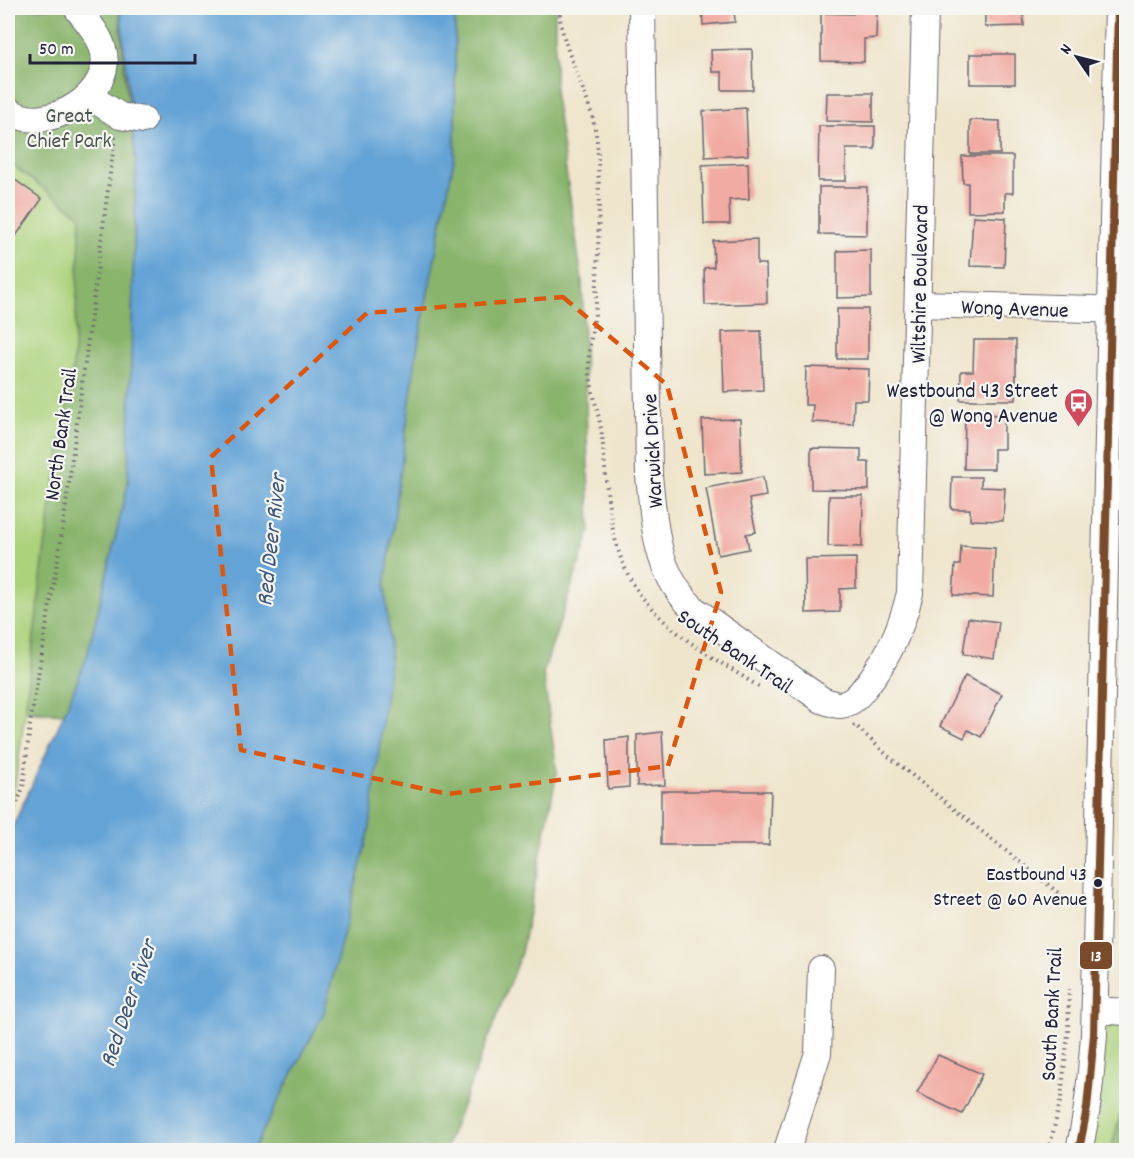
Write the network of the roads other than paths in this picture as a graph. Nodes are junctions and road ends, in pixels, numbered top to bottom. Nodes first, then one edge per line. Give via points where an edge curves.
1 (77, 8) edge
2 (642, 8) edge
3 (925, 8) edge
4 (1118, 8) edge
5 (89, 96) junction
6 (8, 110) edge
7 (132, 118) road end
8 (918, 304) junction
9 (1119, 310) edge
10 (899, 630) joint
11 (821, 969) dead end
12 (1095, 1010) junction
13 (1126, 1012) edge
14 (787, 1150) edge
15 (1079, 1150) edge

1 - 5 street via 103,46 104,67
2 - 10 street, Warwick Drive via 649,476 663,565 672,584 695,610 831,704 848,703 859,696 884,663
3 - 8 street, Wiltshire Boulevard
4 - 9 street
5 - 6 street via 60,113 39,119 18,117
5 - 7 street
8 - 9 street, Wong Avenue
8 - 10 street, Wiltshire Boulevard via 911,583
9 - 12 street
11 - 14 street via 818,1053
12 - 13 street
12 - 15 street via 1091,1075

